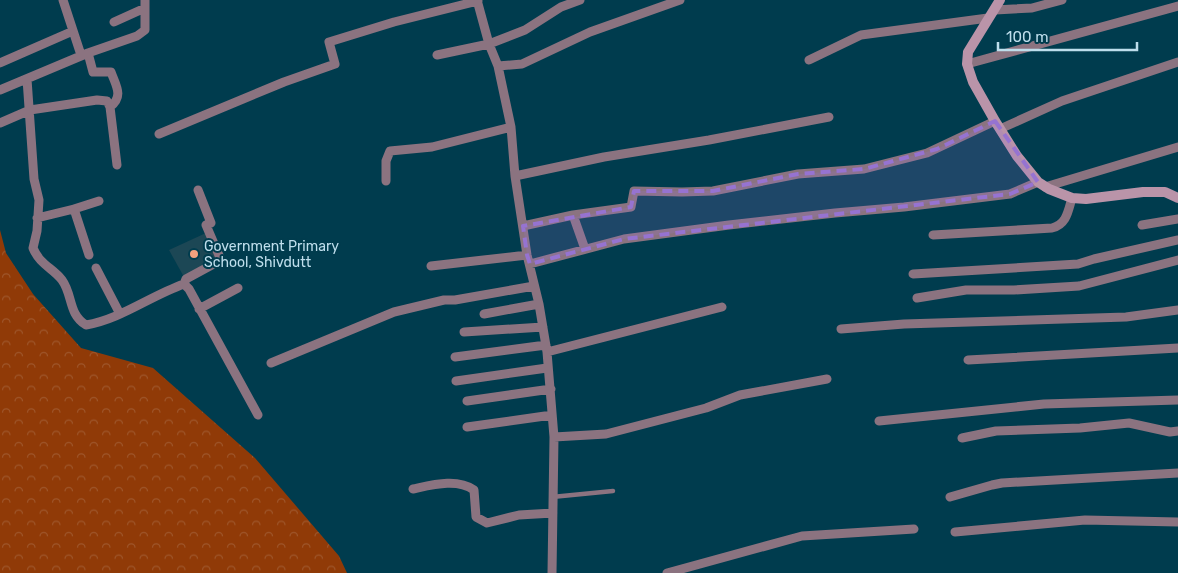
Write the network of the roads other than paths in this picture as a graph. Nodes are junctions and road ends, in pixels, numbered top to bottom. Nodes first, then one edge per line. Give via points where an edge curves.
1 (63, 0) edge
2 (477, 0) edge
3 (580, 0) edge
4 (680, 0) edge
5 (1000, 0) edge
6 (1062, 0) edge
7 (145, 4) edge
8 (1178, 6) edge
9 (992, 14) junction
10 (114, 22) dead end
11 (73, 31) junction
12 (489, 44) junction
13 (84, 54) junction
14 (437, 55) dead end
15 (810, 60) dead end
16 (1178, 62) edge
17 (0, 63) edge
18 (968, 64) junction
19 (498, 66) junction
20 (27, 79) junction
21 (0, 90) edge
22 (110, 107) junction
23 (30, 110) junction
24 (829, 117) dead end
25 (0, 123) edge
26 (998, 125) junction
27 (510, 127) junction
28 (159, 134) dead end
29 (1178, 147) edge
30 (117, 165) dead end
31 (515, 176) junction
32 (386, 181) dead end
33 (1041, 185) junction
34 (198, 190) dead end
35 (1072, 198) junction
36 (1178, 198) edge
37 (99, 201) dead end
38 (74, 209) junction
39 (573, 215) junction
40 (37, 218) junction
41 (1178, 219) edge
42 (1142, 225) dead end
43 (522, 226) junction
44 (933, 235) dead end
45 (1178, 240) edge
46 (585, 249) junction
47 (89, 255) dead end
48 (528, 259) junction
49 (1178, 260) edge
50 (431, 266) dead end
51 (96, 268) dead end
52 (913, 274) dead end
53 (184, 284) junction
54 (534, 286) junction
55 (238, 288) dead end
56 (917, 298) dead end
57 (539, 304) junction
58 (722, 307) dead end
59 (199, 309) junction
60 (1178, 310) edge
61 (120, 314) junction
62 (484, 314) dead end
63 (543, 327) junction
64 (841, 329) dead end
65 (464, 332) dead end
66 (546, 348) junction
67 (1178, 348) edge
68 (455, 357) dead end
69 (968, 360) dead end
70 (270, 363) dead end
71 (547, 368) junction
72 (827, 379) dead end
73 (456, 381) dead end
74 (551, 389) junction
75 (1178, 400) edge
76 (467, 401) dead end
77 (258, 415) dead end
78 (552, 415) junction
79 (879, 421) dead end
80 (468, 426) dead end
81 (1178, 431) edge
82 (554, 437) junction
83 (962, 438) dead end
84 (1178, 473) edge
85 (414, 488) dead end
86 (613, 491) dead end
87 (552, 497) junction
88 (950, 497) dead end
89 (552, 512) junction
90 (1178, 522) edge
91 (914, 529) dead end
92 (955, 532) dead end
93 (552, 573) edge
94 (667, 573) edge

1 - 11 street
2 - 12 street
2 - 28 street via 329,42 335,64
3 - 12 street via 561,7 525,30
4 - 19 street via 590,32 522,64
5 - 9 main road
6 - 9 street
7 - 10 street
7 - 13 street via 145,30 137,36
8 - 18 street
9 - 15 street via 868,33
9 - 18 main road via 968,52
11 - 13 street
11 - 17 street
12 - 14 street
12 - 19 street
13 - 20 street
13 - 22 street via 93,72 111,72 118,94 117,102
16 - 26 street
18 - 26 main road via 973,82
19 - 27 street
20 - 21 street
20 - 23 street
22 - 23 street via 107,101 97,100
22 - 30 street
23 - 25 street
23 - 40 street via 34,179 39,200
24 - 31 street via 604,156
26 - 33 main road via 1016,156
26 - 39 street via 927,153 875,166 798,174 713,191 634,191 631,207
27 - 31 street
27 - 32 street via 432,147 390,151 386,161
29 - 33 street
31 - 43 street
33 - 35 main road
33 - 46 street via 1010,194 729,225 624,239
34 - 53 street via 211,223 206,226 221,260 186,279
35 - 36 main road via 1150,192 1166,192
35 - 44 street via 1065,221 1052,228
37 - 38 street
38 - 40 street
38 - 47 street
39 - 43 street
39 - 46 street
40 - 61 street via 36,254 62,281 77,318 86,325
41 - 42 street
43 - 48 street
45 - 52 street via 1078,264
46 - 48 street
48 - 50 street
48 - 54 street
49 - 56 street via 1079,286 966,290
51 - 61 street
53 - 59 street
53 - 61 street
54 - 57 street
54 - 70 street via 444,300 394,312
55 - 59 street
57 - 62 street
57 - 63 street
58 - 66 street
59 - 77 street
60 - 64 street via 1126,317
63 - 65 street
63 - 66 street
66 - 68 street
66 - 71 street
67 - 69 street
71 - 73 street
71 - 74 street
72 - 82 street via 740,395 706,408 606,434
74 - 76 street
74 - 78 street
75 - 79 street via 1044,404
78 - 80 street
78 - 82 street
81 - 83 street via 1129,423 996,431
82 - 87 street
84 - 88 street via 992,485
85 - 89 street via 466,484 474,490 476,517 487,523 519,515
86 - 87 lane
87 - 89 street
89 - 93 street
90 - 92 street via 1085,520
91 - 94 street via 802,536

